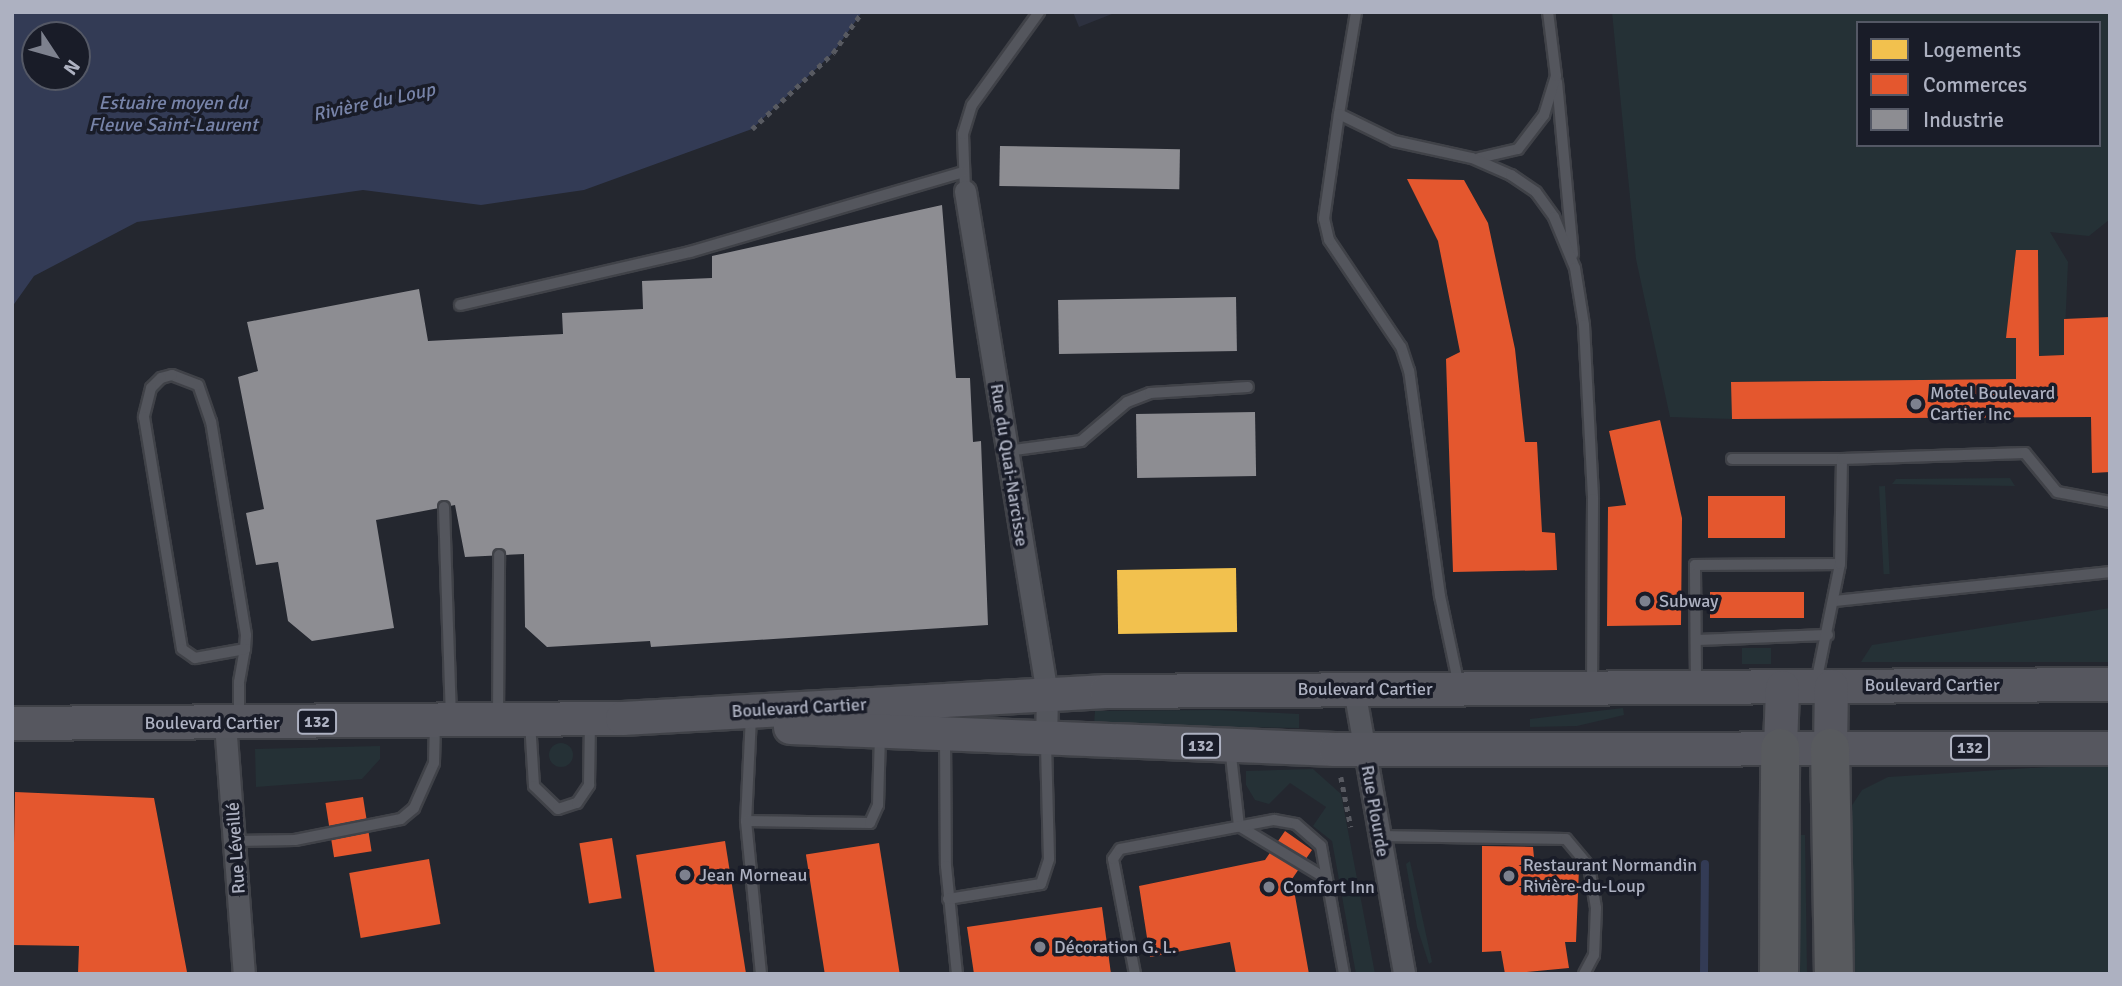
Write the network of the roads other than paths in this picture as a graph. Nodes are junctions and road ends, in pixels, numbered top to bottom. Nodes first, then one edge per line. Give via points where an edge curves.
1 (1039, 12) edge
2 (1356, 12) edge
3 (1548, 12) edge
4 (1556, 76) junction
5 (1339, 114) junction
6 (1472, 158) junction
7 (964, 181) junction
8 (1574, 268) junction
9 (460, 305) dead end
10 (1248, 387) dead end
11 (1006, 451) junction
12 (1732, 459) dead end
13 (1842, 459) junction
14 (2110, 502) edge
15 (444, 507) dead end
16 (499, 555) dead end
17 (1840, 564) junction
18 (2110, 572) edge
19 (1835, 601) junction
20 (1828, 635) junction
21 (1696, 640) junction
22 (246, 649) junction
23 (2110, 684) edge
24 (1824, 686) junction
25 (1696, 687) junction
26 (1783, 687) junction
27 (1592, 688) junction
28 (1354, 689) junction
29 (1460, 689) junction
30 (1047, 694) junction
31 (606, 718) junction
32 (751, 718) junction
33 (880, 718) junction
34 (945, 718) junction
35 (498, 719) junction
36 (530, 719) junction
37 (443, 720) junction
38 (12, 723) edge
39 (232, 723) junction
40 (1046, 741) junction
41 (1230, 746) junction
42 (1780, 748) junction
43 (1830, 748) junction
44 (2110, 748) edge
45 (1363, 749) junction
46 (746, 821) junction
47 (1239, 826) junction
48 (1379, 836) junction
49 (236, 841) junction
50 (1329, 881) junction
51 (948, 899) junction
52 (244, 974) edge
53 (761, 974) edge
54 (957, 974) edge
55 (1135, 974) edge
56 (1344, 974) edge
57 (1404, 974) edge
58 (1584, 974) edge
59 (1779, 974) edge
60 (1834, 974) edge

1 - 7 lane via 972,105 962,134
2 - 5 lane
3 - 4 lane
4 - 6 lane via 1544,115 1518,149 1498,159
4 - 8 lane
5 - 6 lane via 1394,141
5 - 29 lane via 1324,219 1329,240 1402,347 1409,371 1440,596
6 - 8 lane via 1536,192 1555,217
7 - 9 lane
7 - 11 street, Rue du Quai-Narcisse
8 - 27 lane via 1592,442
10 - 11 lane via 1150,393 1128,402 1081,442
11 - 30 street, Rue du Quai-Narcisse
12 - 13 lane
13 - 14 lane via 2025,453 2057,492
13 - 17 lane
15 - 37 lane
16 - 35 lane
17 - 19 lane
17 - 21 lane via 1695,565
18 - 19 lane
19 - 20 lane
20 - 21 lane
20 - 24 lane
21 - 25 lane
22 - 22 lane via 206,398 191,379 161,378 151,388 144,416 181,649 195,658
22 - 39 lane
23 - 24 main road, Boulevard Cartier / 132
24 - 26 main road, Boulevard Cartier / 132
24 - 43 main road
25 - 26 main road, Boulevard Cartier / 132
25 - 27 main road, Boulevard Cartier / 132
26 - 42 main road
27 - 29 main road, Boulevard Cartier / 132
28 - 29 main road, Boulevard Cartier / 132
28 - 30 main road, Boulevard Cartier / 132
28 - 45 street, Rue Plourde
30 - 34 main road, Boulevard Cartier / 132
30 - 40 street, Rue du Quai-Narcisse
31 - 32 main road, Boulevard Cartier / 132
31 - 36 main road, Boulevard Cartier / 132
31 - 36 lane via 589,785 577,803 558,809 534,786
32 - 33 main road, Boulevard Cartier / 132
32 - 46 lane
33 - 34 main road, Boulevard Cartier / 132
33 - 46 lane via 878,805 870,823
34 - 40 main road, Boulevard Cartier / 132
34 - 51 lane
35 - 36 main road, Boulevard Cartier / 132
35 - 37 main road, Boulevard Cartier / 132
37 - 39 main road, Boulevard Cartier / 132
37 - 49 lane via 434,763 414,808 401,819 295,840
38 - 39 main road, Boulevard Cartier / 132
39 - 49 street, Rue Léveillé
40 - 41 main road, Boulevard Cartier / 132
40 - 51 lane via 1049,859 1041,884
41 - 45 main road, Boulevard Cartier / 132
41 - 47 lane
42 - 43 main road, Boulevard Cartier / 132
42 - 45 main road, Boulevard Cartier / 132
42 - 59 highway
43 - 44 main road, Boulevard Cartier / 132
43 - 60 highway
45 - 48 street, Rue Plourde
46 - 53 lane
47 - 50 lane via 1312,865
47 - 50 lane via 1274,820 1296,824 1321,846
47 - 55 lane via 1120,849 1113,859
48 - 57 street, Rue Plourde
48 - 58 lane via 1566,839 1589,866 1596,908 1594,955
49 - 52 street, Rue Léveillé
50 - 56 lane
51 - 54 lane

